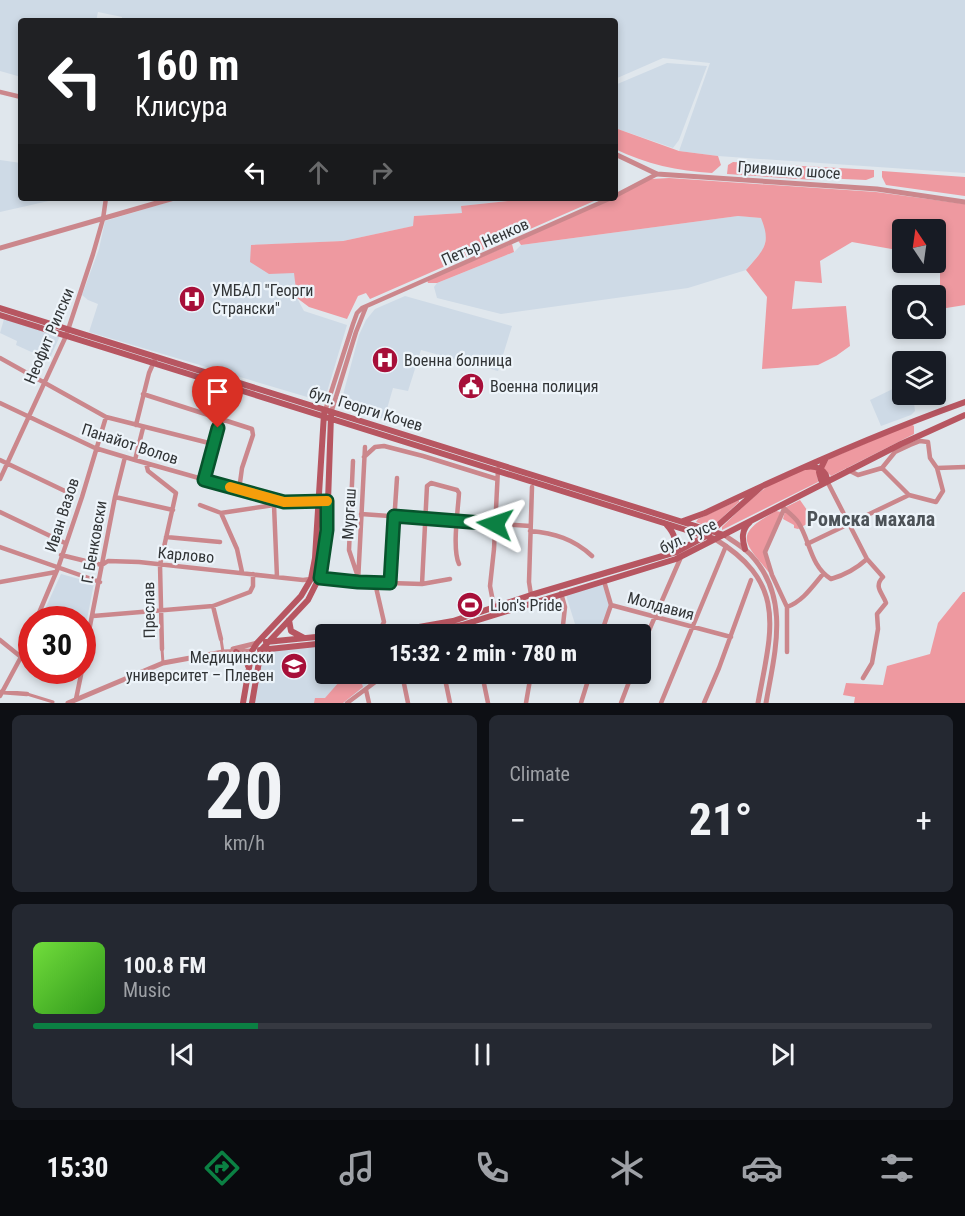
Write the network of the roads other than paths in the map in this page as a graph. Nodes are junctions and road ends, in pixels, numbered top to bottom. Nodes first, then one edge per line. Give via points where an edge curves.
1 (0, 92) edge
2 (18, 96) edge
3 (618, 155) edge
4 (657, 174) junction
5 (618, 194) edge
6 (106, 201) edge
7 (164, 201) edge
8 (604, 201) edge
9 (965, 202) edge
10 (103, 219) junction
11 (0, 248) edge
12 (0, 308) edge
13 (0, 315) edge
14 (67, 333) junction
15 (0, 358) edge
16 (155, 360) junction
17 (44, 381) junction
18 (143, 394) junction
19 (227, 399) dead end
20 (965, 402) edge
21 (0, 403) edge
22 (327, 415) junction
23 (965, 415) edge
24 (28, 417) junction
25 (106, 417) junction
26 (221, 419) junction
27 (917, 419) junction
28 (136, 425) junction
29 (143, 428) junction
30 (919, 435) junction
31 (213, 444) junction
32 (365, 447) dead end
33 (95, 448) junction
34 (837, 452) junction
35 (125, 457) junction
36 (364, 458) junction
37 (458, 459) junction
38 (0, 460) edge
39 (135, 460) junction
40 (353, 461) dead end
41 (8, 463) junction
42 (146, 463) junction
43 (965, 467) edge
44 (499, 468) junction
45 (882, 468) junction
46 (937, 468) junction
47 (466, 469) junction
48 (819, 469) junction
49 (795, 470) junction
50 (848, 470) junction
51 (397, 478) dead end
52 (0, 479) edge
53 (204, 480) junction
54 (497, 480) junction
55 (827, 481) junction
56 (761, 487) junction
57 (531, 488) dead end
58 (239, 490) junction
59 (67, 492) dead end
60 (909, 495) junction
61 (115, 497) junction
62 (319, 501) junction
63 (327, 501) junction
64 (275, 502) junction
65 (200, 505) dead end
66 (782, 507) junction
67 (173, 510) junction
68 (0, 512) edge
69 (221, 513) junction
70 (361, 514) junction
71 (394, 516) junction
72 (424, 518) junction
73 (753, 519) junction
74 (456, 520) junction
75 (683, 522) junction
76 (495, 524) junction
77 (666, 524) junction
78 (850, 524) junction
79 (530, 529) junction
80 (713, 531) junction
81 (724, 535) junction
82 (706, 536) junction
83 (166, 537) junction
84 (715, 539) junction
85 (220, 542) dead end
86 (65, 543) junction
87 (807, 544) junction
88 (726, 546) junction
89 (0, 547) edge
90 (745, 549) junction
91 (669, 554) junction
92 (61, 555) junction
93 (592, 556) dead end
94 (681, 556) junction
95 (867, 559) junction
96 (459, 564) dead end
97 (102, 565) junction
98 (160, 565) junction
99 (57, 570) junction
100 (242, 572) junction
101 (253, 574) junction
102 (357, 574) junction
103 (823, 574) junction
104 (277, 577) junction
105 (320, 578) junction
106 (311, 579) junction
107 (450, 579) dead end
108 (751, 580) dead end
109 (604, 581) junction
110 (0, 582) edge
111 (100, 582) junction
112 (358, 582) junction
113 (375, 583) junction
114 (390, 583) junction
115 (422, 584) junction
116 (561, 593) junction
117 (531, 595) junction
118 (611, 605) junction
119 (42, 606) edge
120 (95, 606) edge
121 (213, 606) junction
122 (494, 607) junction
123 (787, 607) junction
124 (161, 611) junction
125 (96, 616) edge
126 (655, 616) junction
127 (289, 620) junction
128 (473, 622) joint
129 (383, 624) edge
130 (444, 624) edge
131 (466, 624) edge
132 (563, 624) edge
133 (604, 624) edge
134 (651, 625) edge
135 (692, 627) junction
136 (315, 637) edge
137 (731, 637) junction
138 (308, 638) junction
139 (221, 639) joint
140 (0, 640) edge
141 (268, 641) junction
142 (257, 643) junction
143 (315, 644) edge
144 (162, 649) joint
145 (261, 650) junction
146 (252, 651) junction
147 (223, 652) junction
148 (236, 652) junction
149 (787, 652) dead end
150 (18, 655) edge
151 (18, 662) edge
152 (163, 663) junction
153 (248, 667) junction
154 (863, 678) dead end
155 (79, 684) edge
156 (374, 684) edge
157 (404, 684) edge
158 (446, 684) edge
159 (484, 684) edge
160 (529, 684) edge
161 (587, 684) edge
162 (628, 684) edge
163 (366, 690) junction
164 (1, 693) edge
165 (27, 694) joint
166 (76, 699) junction
167 (53, 702) edge
168 (68, 703) edge
169 (243, 703) edge
170 (252, 703) edge
171 (347, 703) edge
172 (369, 703) edge
173 (408, 703) edge
174 (450, 703) edge
175 (488, 703) edge
176 (526, 703) edge
177 (580, 703) edge
178 (621, 703) edge
179 (661, 703) edge
180 (704, 703) edge
181 (758, 703) edge
182 (766, 703) edge

1 - 2 street
3 - 4 street, Гривишко шосе
4 - 5 street, Петър Ненков
4 - 9 street, Гривишко шосе via 877,189
6 - 10 street, Неофит Рилски
7 - 10 street
8 - 22 street, Петър Ненков via 357,313 331,386
10 - 11 street
10 - 14 street, Неофит Рилски
12 - 14 main road, бул. Георги Кочев
13 - 14 main road, бул. Георги Кочев
14 - 16 main road, бул. Георги Кочев
14 - 17 street, Неофит Рилски
15 - 17 street
16 - 18 street
16 - 22 main road, бул. Георги Кочев via 231,379
17 - 24 street, Неофит Рилски
17 - 25 street
18 - 26 street
18 - 28 street
19 - 26 street
20 - 27 main road, бул. Русе
21 - 24 street, Панайот Волов
22 - 37 main road, бул. Георги Кочев
22 - 44 main road, бул. Георги Кочев
22 - 62 main road
22 - 63 main road
23 - 30 main road, бул. Русе
24 - 33 street, Панайот Волов
24 - 41 street, Неофит Рилски
25 - 28 street
25 - 33 street, Иван Вазов
26 - 31 street
26 - 58 street via 252,429
27 - 30 main road
27 - 34 main road, бул. Русе
28 - 29 street
29 - 31 street
29 - 39 street
30 - 50 main road, бул. Русе
31 - 53 street
32 - 36 street, Мургаш
33 - 35 street, Панайот Волов
33 - 86 street, Иван Вазов
34 - 48 main road via 825,459
34 - 49 main road, бул. Русе
35 - 39 street, Панайот Волов
35 - 61 street, Г. Бенковски
36 - 47 street via 375,447 384,446
36 - 70 street, Мургаш
37 - 44 main road, бул. Георги Кочев
37 - 47 street
38 - 41 street
39 - 42 street, Панайот Волов
40 - 102 street via 349,550
41 - 52 street, Неофит Рилски
41 - 59 street
42 - 53 street, Панайот Волов
42 - 67 street via 148,471 176,493
43 - 46 street
44 - 54 street
44 - 75 main road, бул. Георги Кочев
44 - 77 main road, бул. Георги Кочев
45 - 46 street via 895,452 920,441 928,442 930,458
45 - 50 street via 858,475
45 - 60 street
46 - 60 street via 943,491 936,502
47 - 54 street
48 - 49 main road via 810,466
48 - 55 main road via 821,479
49 - 56 main road, бул. Русе
50 - 55 main road, бул. Русе
51 - 71 street
53 - 58 street, Панайот Волов
54 - 76 street
55 - 66 main road, бул. Русе
55 - 78 street
56 - 75 main road, бул. Русе
56 - 80 main road, бул. Русе
57 - 79 street
58 - 64 street, Панайот Волов
60 - 78 street
61 - 67 street
61 - 97 street, Г. Бенковски
62 - 63 street, Панайот Волов
62 - 64 street, Панайот Волов
62 - 106 main road
63 - 105 main road
64 - 69 street
64 - 104 street
65 - 69 street
66 - 73 main road, бул. Русе
66 - 87 street via 798,522
66 - 123 street via 765,552
67 - 83 street, Преслав
68 - 86 street
69 - 100 street via 240,557
70 - 71 street
70 - 102 street, Мургаш
71 - 72 street
71 - 114 street
72 - 74 street
72 - 74 street via 427,486 431,483 457,490
72 - 115 street
73 - 81 main road, бул. Русе
73 - 90 main road via 744,531
74 - 76 street
74 - 96 street
75 - 80 main road, бул. Георги Кочев
76 - 79 street
76 - 122 street via 490,586
77 - 82 main road, бул. Георги Кочев
77 - 91 main road via 675,539
78 - 87 street
78 - 95 street
79 - 93 street via 566,538
79 - 117 street
80 - 81 main road, бул. Георги Кочев
80 - 82 main road, бул. Русе
81 - 84 main road, бул. Русе
81 - 90 street
82 - 84 main road, бул. Георги Кочев
82 - 91 main road, бул. Русе
83 - 85 street
83 - 98 street, Преслав
84 - 88 street
84 - 94 main road, бул. Русе
86 - 92 street, Иван Вазов
87 - 103 street
88 - 135 street
88 - 181 street via 752,568 770,606 770,635
89 - 99 street
90 - 182 street via 767,579 777,609 778,631
91 - 117 main road, бул. Русе
92 - 97 street, Карлово
92 - 99 street, Иван Вазов
94 - 109 main road, бул. Русе
94 - 126 street
95 - 103 street via 841,576 831,579
95 - 154 street via 883,577 878,586 886,603 877,614 872,663
97 - 98 street, Карлово via 108,561
97 - 111 street, Г. Бенковски
98 - 100 street, Карлово
98 - 124 street, Преслав
99 - 110 street
99 - 111 street
99 - 119 street, Иван Вазов
100 - 101 street, Карлово
101 - 104 street, Карлово
101 - 121 street via 250,592
102 - 112 street, Мургаш
103 - 123 street via 797,603
104 - 106 street, Карлово
105 - 112 street
105 - 127 main road via 308,600
106 - 142 main road via 301,596
107 - 115 street
108 - 137 street
109 - 116 main road, бул. Русе
109 - 118 street, Молдавия
111 - 120 street, Г. Бенковски
112 - 113 street
113 - 114 street
113 - 129 street
114 - 115 street
116 - 128 main road, бул. Русе
116 - 132 street via 565,607
117 - 122 main road, бул. Русе
118 - 126 street, Молдавия
118 - 133 street
121 - 124 street
121 - 139 street
122 - 130 main road, бул. Русе
123 - 149 street
124 - 125 street
124 - 144 street, Преслав
126 - 134 street
126 - 135 street, Молдавия
127 - 138 main road via 294,634
127 - 141 main road
128 - 131 main road, бул. Русе
135 - 137 street, Молдавия
135 - 179 street
136 - 138 main road
137 - 180 street
138 - 141 main road
139 - 147 street
140 - 150 street
141 - 142 main road
141 - 145 main road
142 - 146 main road
142 - 147 street
143 - 145 main road
144 - 152 street, Преслав
145 - 146 main road
145 - 170 main road
146 - 148 street
146 - 153 main road
147 - 148 street
147 - 152 street
148 - 153 main road via 246,658
151 - 164 street
152 - 166 street
153 - 169 main road
155 - 166 street, Г. Бенковски
156 - 163 street
157 - 173 street
158 - 174 street
159 - 175 street
160 - 176 street
161 - 177 street
162 - 178 street
163 - 171 street
163 - 172 street
164 - 165 street
165 - 167 street
166 - 168 street

